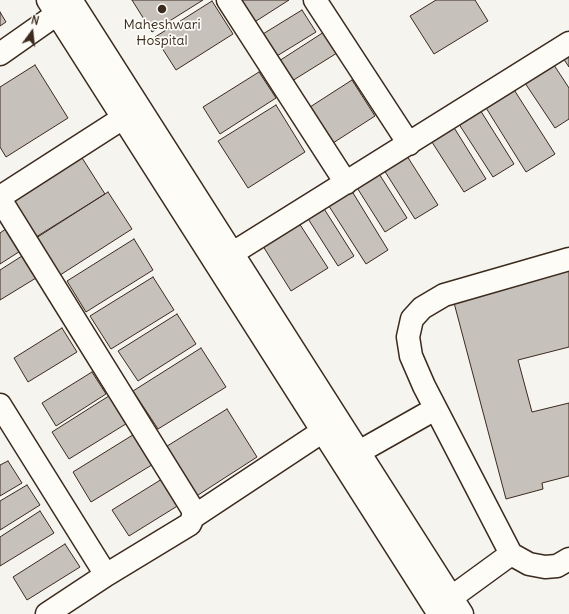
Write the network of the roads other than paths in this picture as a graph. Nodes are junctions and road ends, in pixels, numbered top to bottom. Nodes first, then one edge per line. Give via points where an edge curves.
1 (228, 0) edge
2 (315, 0) edge
3 (58, 5) edge
4 (569, 43) edge
5 (0, 54) edge
6 (123, 118) junction
7 (409, 144) junction
8 (346, 183) junction
9 (0, 198) edge
10 (224, 259) junction
11 (569, 259) edge
12 (0, 405) edge
13 (435, 410) junction
14 (323, 431) junction
15 (359, 452) junction
16 (193, 518) junction
17 (510, 554) junction
18 (569, 559) edge
19 (106, 575) junction
20 (451, 608) edge
21 (47, 614) edge

1 - 8 street
2 - 7 street
3 - 5 street
3 - 6 street
3 - 10 street
4 - 7 street
6 - 9 street
6 - 10 street
7 - 8 street
8 - 10 street
9 - 16 street via 193,510
10 - 14 street
10 - 15 street
11 - 13 street via 444,295 422,308 412,319 408,337 411,356
12 - 19 street
13 - 15 street
13 - 17 street
14 - 16 street
14 - 20 street
15 - 20 street
16 - 19 street via 190,524
17 - 18 street via 529,564 544,567 557,566
17 - 20 street
19 - 21 street

